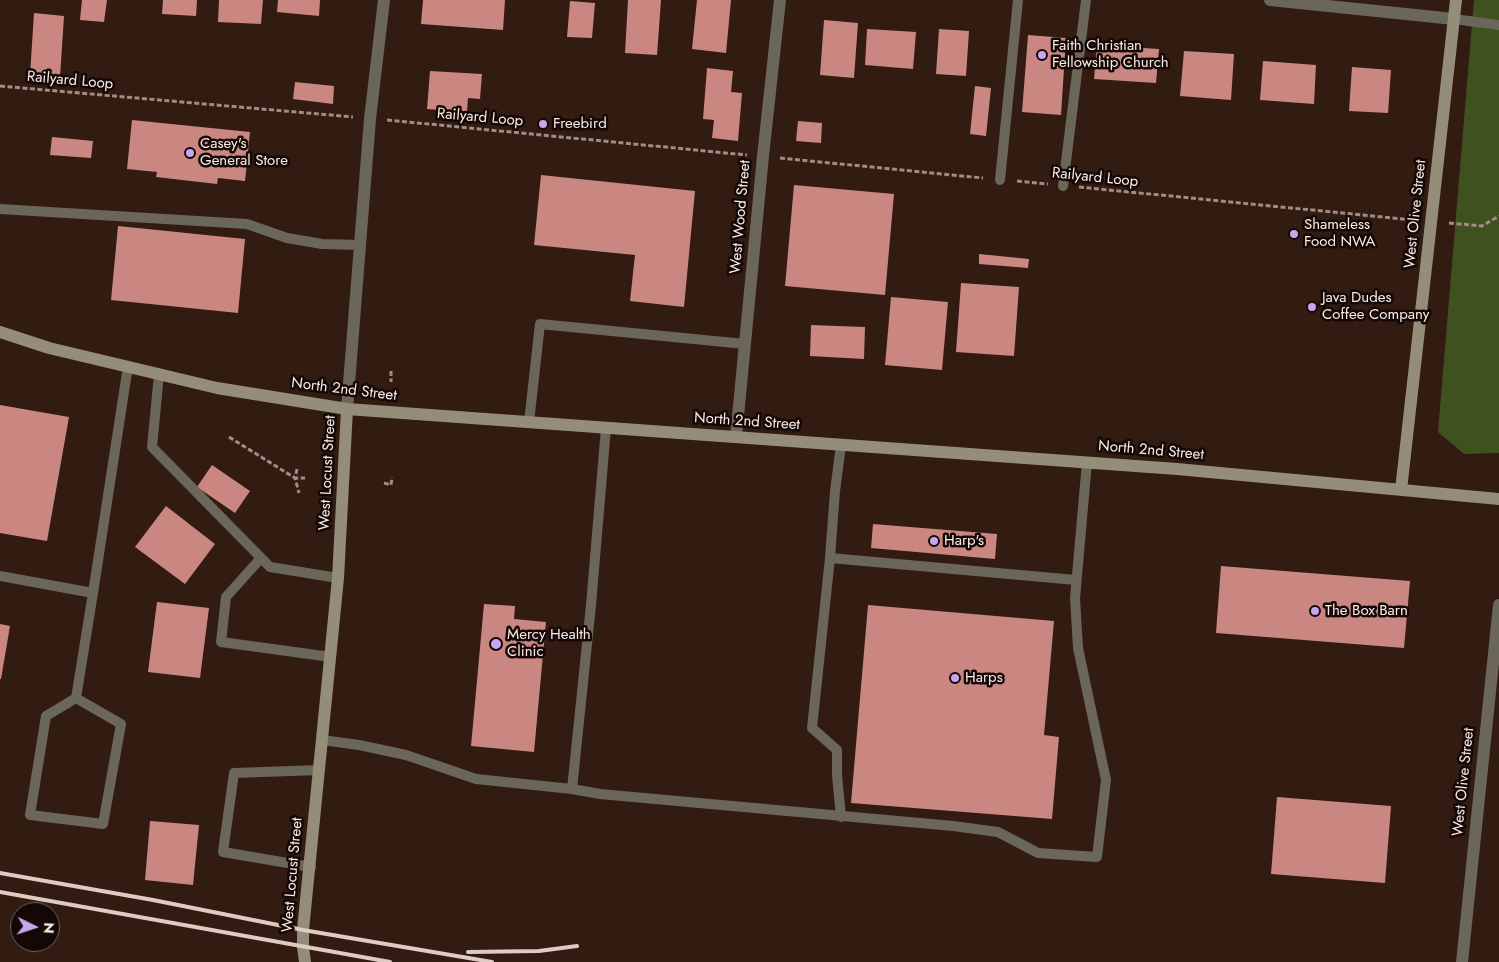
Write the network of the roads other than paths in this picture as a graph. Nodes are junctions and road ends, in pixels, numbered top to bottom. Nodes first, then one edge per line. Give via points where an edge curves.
1 (384, 0) edge
2 (780, 0) edge
3 (1018, 0) edge
4 (1086, 0) edge
5 (1270, 0) edge
6 (1456, 0) edge
7 (1454, 18) junction
8 (1499, 25) edge
9 (1000, 180) road end
10 (1062, 186) road end
11 (0, 209) edge
12 (360, 245) junction
13 (0, 332) edge
14 (745, 344) junction
15 (128, 366) junction
16 (159, 374) junction
17 (347, 409) junction
18 (529, 422) junction
19 (606, 428) junction
20 (736, 437) junction
21 (841, 445) junction
22 (1087, 462) junction
23 (1401, 490) junction
24 (1499, 499) edge
25 (261, 558) junction
26 (830, 558) junction
27 (0, 576) edge
28 (338, 578) junction
29 (1076, 580) junction
30 (93, 593) junction
31 (1499, 605) edge
32 (331, 657) junction
33 (76, 698) junction
34 (322, 740) junction
35 (319, 770) junction
36 (572, 789) junction
37 (840, 817) junction
38 (311, 867) junction
39 (305, 962) edge
40 (1462, 962) edge

1 - 12 street, West Locust Street
2 - 14 street, West Wood Street
3 - 9 lane
4 - 10 lane
5 - 7 street
6 - 7 main road, West Olive Street
7 - 8 lane
7 - 23 main road, West Olive Street
11 - 12 lane via 247,224 287,238 322,244
12 - 17 street, West Locust Street
13 - 15 main road, North 2nd Street via 49,348
14 - 18 lane via 540,324
14 - 20 street, West Wood Street
15 - 16 main road, North 2nd Street
15 - 30 lane
16 - 17 main road, North 2nd Street via 217,388
16 - 25 lane via 152,447
17 - 18 main road, North 2nd Street
17 - 28 main road, West Locust Street
18 - 19 main road, North 2nd Street
19 - 20 main road, North 2nd Street
19 - 36 lane
20 - 21 main road, North 2nd Street
21 - 22 main road, North 2nd Street
21 - 26 lane
22 - 23 main road, North 2nd Street
22 - 29 lane
23 - 24 main road, North 2nd Street
25 - 28 lane via 270,568
25 - 32 lane via 226,597 221,642
26 - 29 lane
26 - 37 lane via 812,728 838,750
27 - 30 lane
28 - 32 main road, West Locust Street
29 - 37 lane via 1078,648 1106,780 1097,856 1038,853 998,832
30 - 33 lane
31 - 40 street, West Olive Street
32 - 34 main road, West Locust Street
33 - 33 lane via 46,716 30,815 103,824 121,724
34 - 35 main road, West Locust Street
34 - 36 lane via 406,754 476,779
35 - 38 main road, West Locust Street
35 - 38 lane via 234,773 223,852
36 - 37 lane
38 - 39 main road, West Locust Street via 303,947

